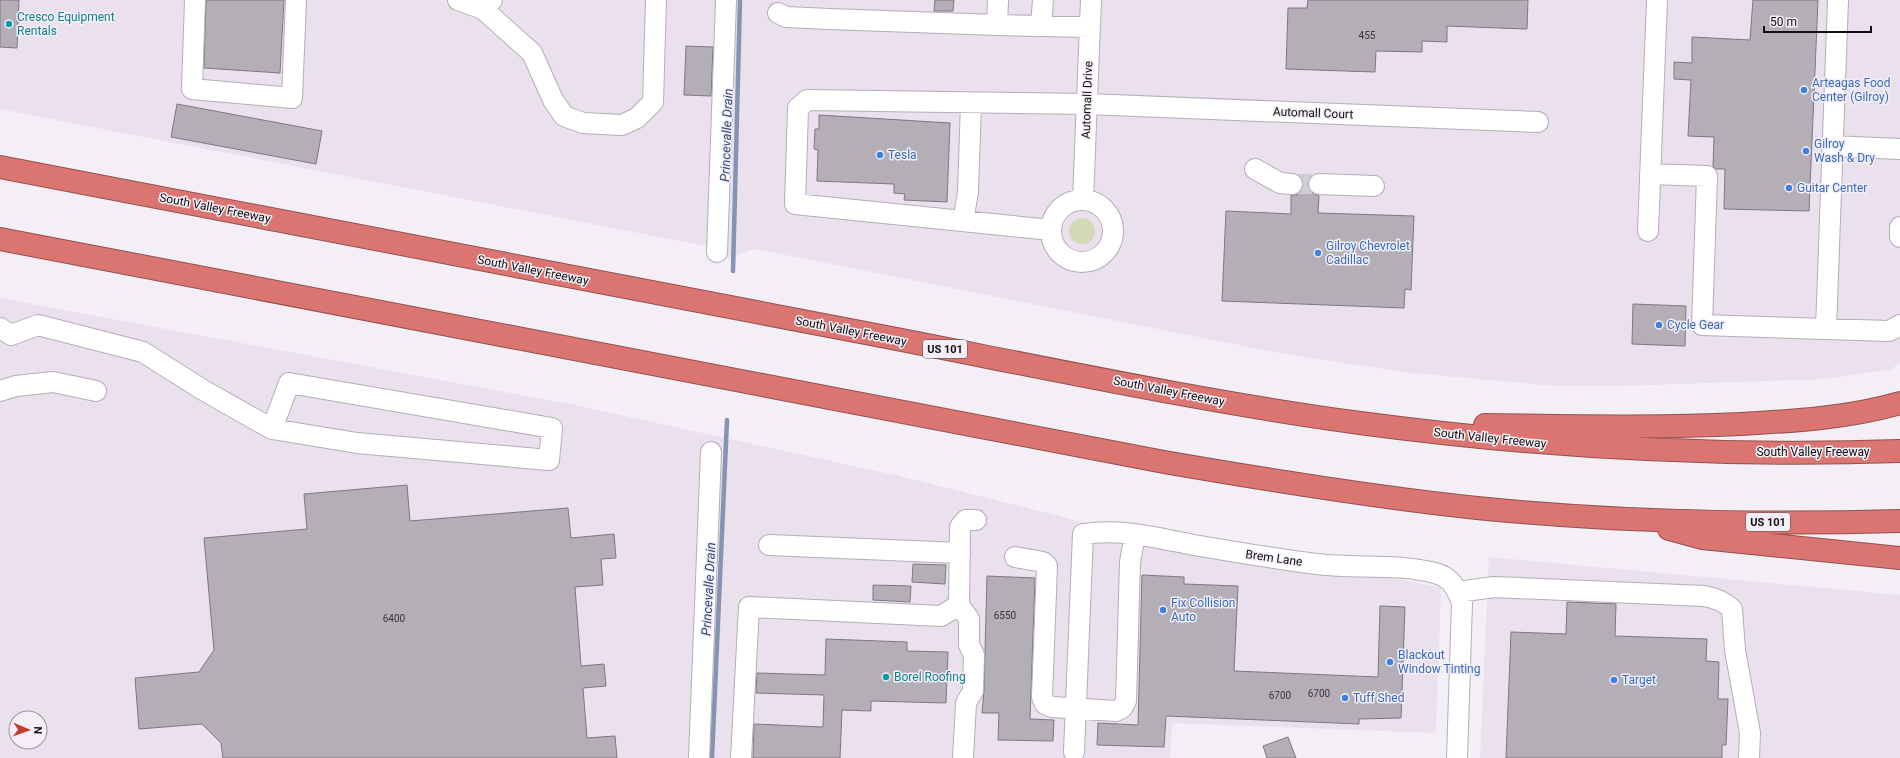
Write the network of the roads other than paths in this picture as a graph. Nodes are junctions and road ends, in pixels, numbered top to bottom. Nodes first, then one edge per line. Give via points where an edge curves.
1 (195, 0) edge
2 (296, 0) edge
3 (458, 0) edge
4 (656, 0) edge
5 (726, 0) edge
6 (998, 0) edge
7 (1043, 0) edge
8 (1091, 0) edge
9 (1657, 0) edge
10 (1838, 0) edge
11 (488, 5) edge
12 (778, 12) dead end
13 (997, 25) junction
14 (1041, 26) junction
15 (1090, 27) junction
16 (972, 102) junction
17 (1087, 104) junction
18 (1538, 122) dead end
19 (1832, 146) junction
20 (1900, 149) edge
21 (0, 167) edge
22 (1255, 169) dead end
23 (1650, 174) junction
24 (1292, 184) tunnel mouth
25 (1319, 184) tunnel mouth
26 (1374, 186) dead end
27 (1083, 200) junction
28 (963, 221) junction
29 (1900, 227) edge
30 (1051, 230) junction
31 (1648, 231) dead end
32 (1900, 237) edge
33 (0, 238) edge
34 (717, 252) dead end
35 (1900, 325) edge
36 (1826, 329) junction
37 (6, 331) edge
38 (0, 391) edge
39 (96, 391) dead end
40 (1900, 403) edge
41 (1357, 423) junction
42 (272, 429) junction
43 (1900, 451) edge
44 (711, 452) dead end
45 (1635, 519) junction
46 (976, 520) dead end
47 (1900, 521) edge
48 (1135, 534) junction
49 (769, 545) dead end
50 (960, 553) junction
51 (1015, 557) dead end
52 (1900, 558) edge
53 (1082, 568) junction
54 (1048, 570) junction
55 (1458, 592) junction
56 (959, 606) junction
57 (1076, 709) junction
58 (1074, 752) dead end
59 (699, 758) edge
60 (741, 758) edge
61 (964, 758) edge
62 (1457, 758) edge
63 (1749, 758) edge

1 - 2 street via 192,89 292,98
3 - 11 street
4 - 11 street via 653,102 637,118 622,125 583,123 564,116 553,100 532,53
5 - 34 street
6 - 13 street
7 - 14 street
8 - 15 street, Automall Drive
9 - 23 street
10 - 19 street
12 - 13 street via 786,17
13 - 14 street
14 - 15 street
15 - 17 street, Automall Drive
16 - 17 street, Automall Court
16 - 28 street via 968,192
16 - 28 street, Automall Court via 807,100 798,108 795,204
17 - 18 street, Automall Court
17 - 27 street, Automall Drive
19 - 20 street
19 - 36 street
21 - 41 highway, South Valley Freeway / US 101 via 1162,390
22 - 24 street via 1280,183
23 - 31 street
23 - 36 street via 1707,176 1702,326
25 - 26 street
27 - 30 street via 1075,200 1062,207 1054,218
27 - 30 street via 1101,206 1112,220 1113,238 1103,254 1092,261 1083,262 1067,258 1056,247
28 - 30 street
29 - 32 street
33 - 45 highway, US 101 via 1227,473 1478,508
35 - 36 street via 1889,331
37 - 42 street via 38,325 143,352
38 - 39 street via 16,386 52,382
40 - 41 highway via 1868,411 1798,421 1718,425 1601,427
41 - 43 highway, South Valley Freeway / US 101 via 1481,438 1608,448 1734,452
42 - 42 street via 357,443 549,460 552,428 289,383
44 - 59 street
45 - 47 highway, US 101 via 1789,523
45 - 52 highway via 1702,538
46 - 50 street via 966,520 960,527
48 - 53 street, Brem Lane via 1083,534
48 - 55 street, Brem Lane via 1284,560 1425,571 1444,576
48 - 57 street via 1130,562 1126,701 1122,708 1116,711
49 - 50 street
50 - 56 street
51 - 54 street via 1043,562
53 - 54 street
53 - 57 street
54 - 57 street via 1042,697 1045,704 1052,707
55 - 62 street via 1463,613
55 - 63 street via 1494,587 1696,596 1717,599 1727,604 1732,609 1735,650 1750,733
56 - 60 street via 941,616 749,607
56 - 61 street via 969,619 969,645 974,655 973,691 966,703
57 - 58 street

